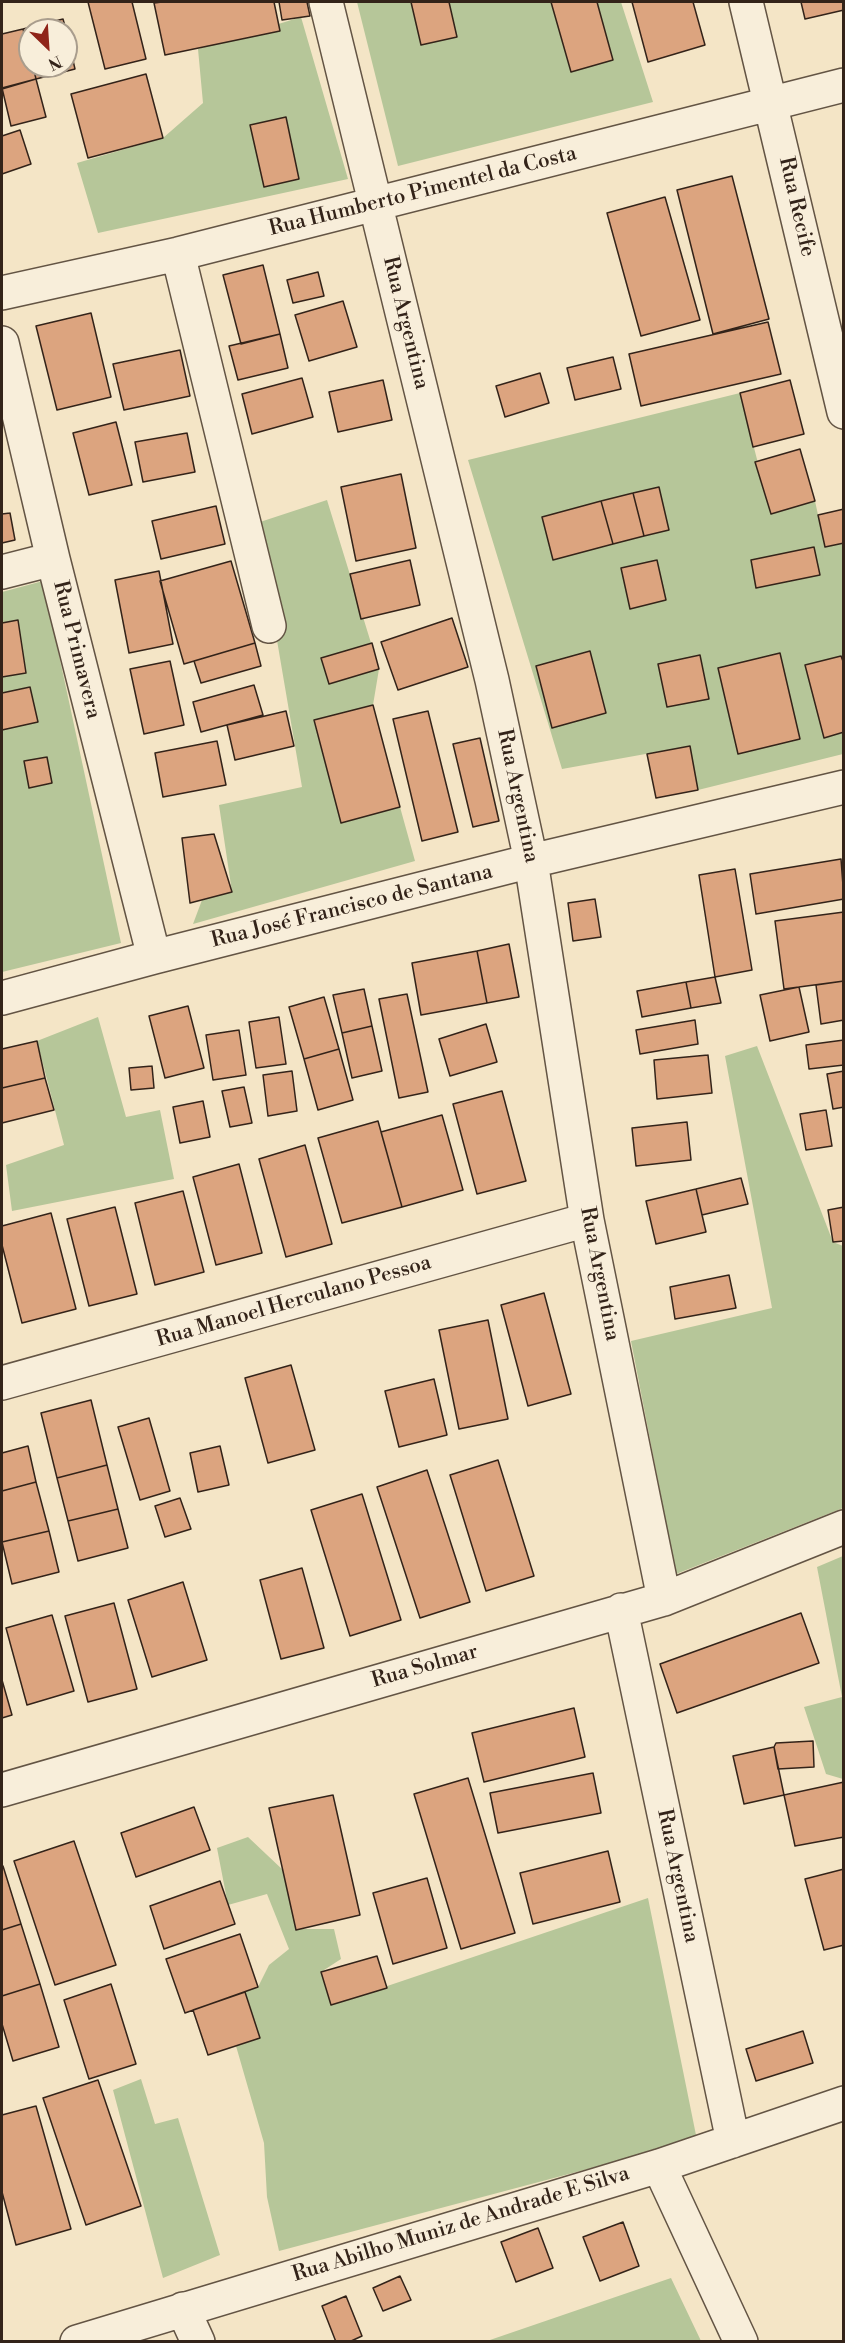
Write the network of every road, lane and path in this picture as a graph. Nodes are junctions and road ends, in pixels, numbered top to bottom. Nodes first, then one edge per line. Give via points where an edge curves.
1 (326, 2) edge
2 (746, 2) edge
3 (843, 85) edge
4 (772, 104) junction
5 (376, 203) junction
6 (178, 254) junction
7 (2, 293) edge
8 (2, 343) edge
9 (843, 412) edge
10 (53, 559) junction
11 (2, 572) edge
12 (269, 626) dead end
13 (843, 787) edge
14 (531, 861) junction
15 (154, 957) junction
16 (2, 998) edge
17 (587, 1220) junction
18 (2, 1383) edge
19 (843, 1527) edge
20 (664, 1599) junction
21 (621, 1610) junction
22 (2, 1790) edge
23 (843, 2103) edge
24 (733, 2141) junction
25 (659, 2166) junction
26 (183, 2309) junction
27 (77, 2342) edge
28 (198, 2342) edge
29 (741, 2342) edge

1 - 5 street, Rua Argentina
2 - 4 street, Rua Recife
3 - 4 street, Rua Humberto Pimentel da Costa
4 - 5 street, Rua Humberto Pimentel da Costa
4 - 9 street, Rua Recife
5 - 6 street, Rua Humberto Pimentel da Costa
5 - 14 street, Rua Argentina via 492,680
6 - 7 street, Rua Humberto Pimentel da Costa
6 - 12 street
8 - 10 street, Rua Primavera
10 - 11 street
10 - 15 street, Rua Primavera
13 - 14 street, Rua José Francisco de Santana
14 - 15 street, Rua José Francisco de Santana
14 - 17 street, Rua Argentina
15 - 16 street, Rua José Francisco de Santana
17 - 18 street, Rua Manoel Herculano Pessoa
17 - 20 street, Rua Argentina
19 - 20 street, Rua Solmar
20 - 21 street, Rua Solmar
21 - 22 street, Rua Solmar
21 - 24 street, Rua Argentina
23 - 24 street, Rua Abilho Muniz de Andrade E Silva
24 - 25 street, Rua Abilho Muniz de Andrade E Silva
25 - 26 street, Rua Abilho Muniz de Andrade E Silva
25 - 29 street
26 - 27 street, Rua Abilho Muniz de Andrade E Silva
26 - 28 street

